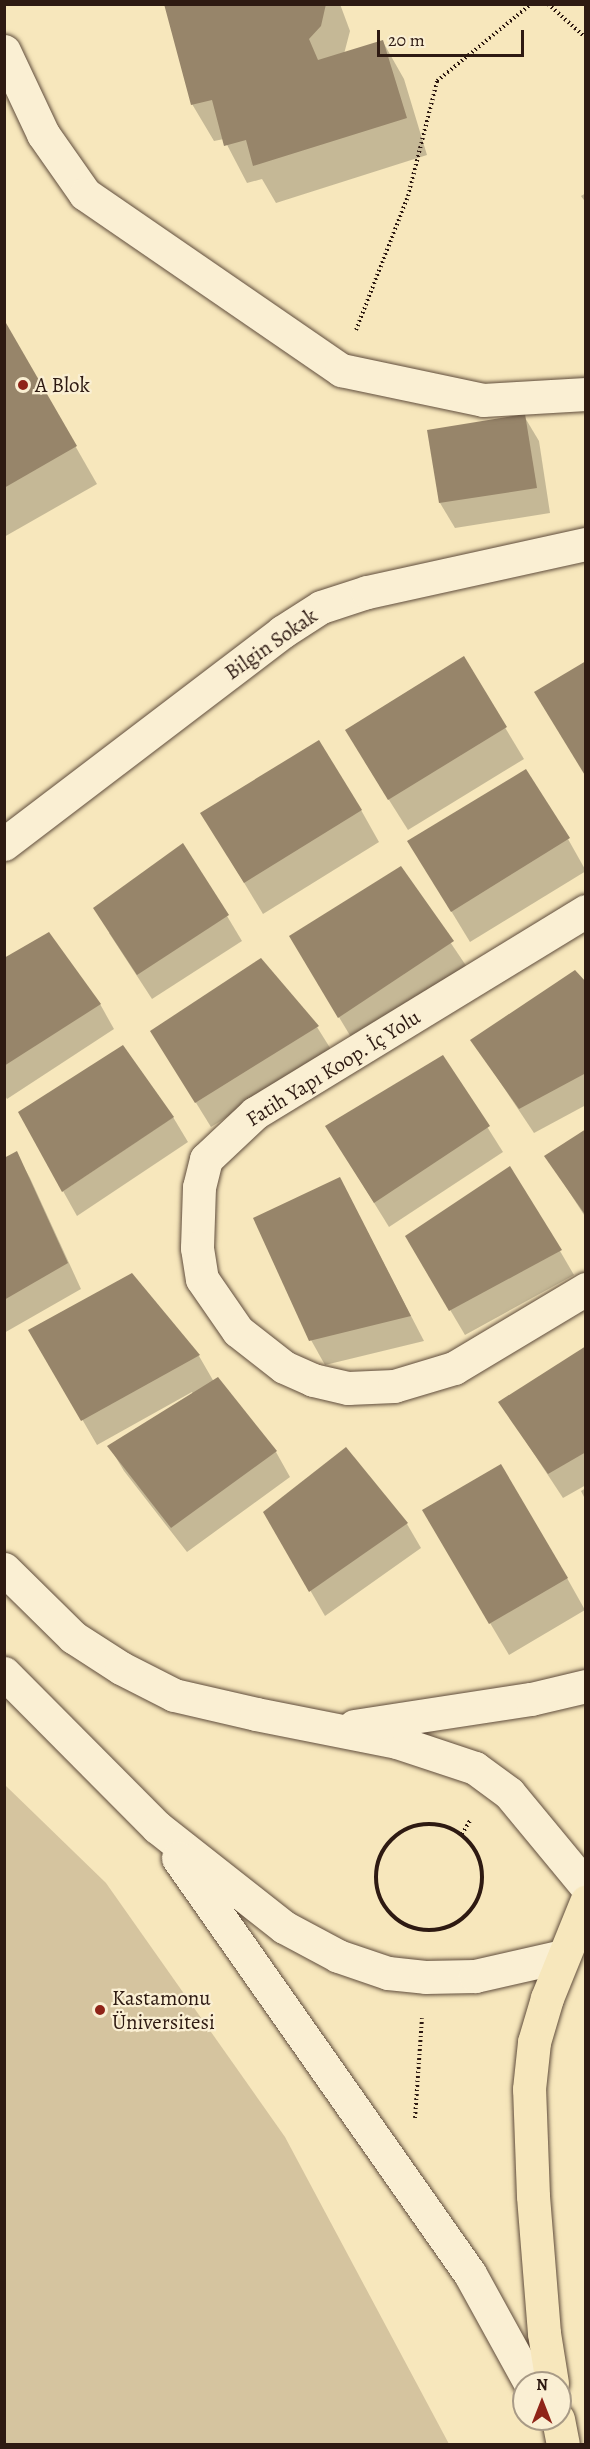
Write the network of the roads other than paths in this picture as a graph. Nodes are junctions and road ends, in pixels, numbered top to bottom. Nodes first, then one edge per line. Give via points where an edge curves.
1 (4, 51) edge
2 (585, 394) edge
3 (585, 544) edge
4 (4, 844) edge
5 (585, 911) edge
6 (585, 1290) edge
7 (4, 1569) edge
8 (4, 1673) edge
9 (585, 1686) edge
10 (338, 1729) junction
11 (157, 1827) junction
12 (585, 1886) edge
13 (585, 1902) edge
14 (574, 1961) edge
15 (523, 2371) edge
16 (550, 2371) edge

1 - 2 street via 43,134 84,194 341,370 483,400
3 - 4 street, Bilgin Sokak via 367,592 321,607 282,632
5 - 6 street, Fatih Yapı Koop. İç Yolu via 255,1113 206,1159 199,1187 197,1248 202,1279 238,1331 284,1367 313,1380 348,1388 394,1386 454,1368
7 - 10 street via 73,1636 174,1695
8 - 11 street
9 - 10 street via 531,1699
10 - 12 street via 431,1752 475,1768 496,1781
11 - 14 street via 284,1927 338,1956 388,1973 475,1976
11 - 15 street via 470,2274
13 - 14 main road
14 - 16 main road via 547,1998 534,2042 529,2088 532,2196

